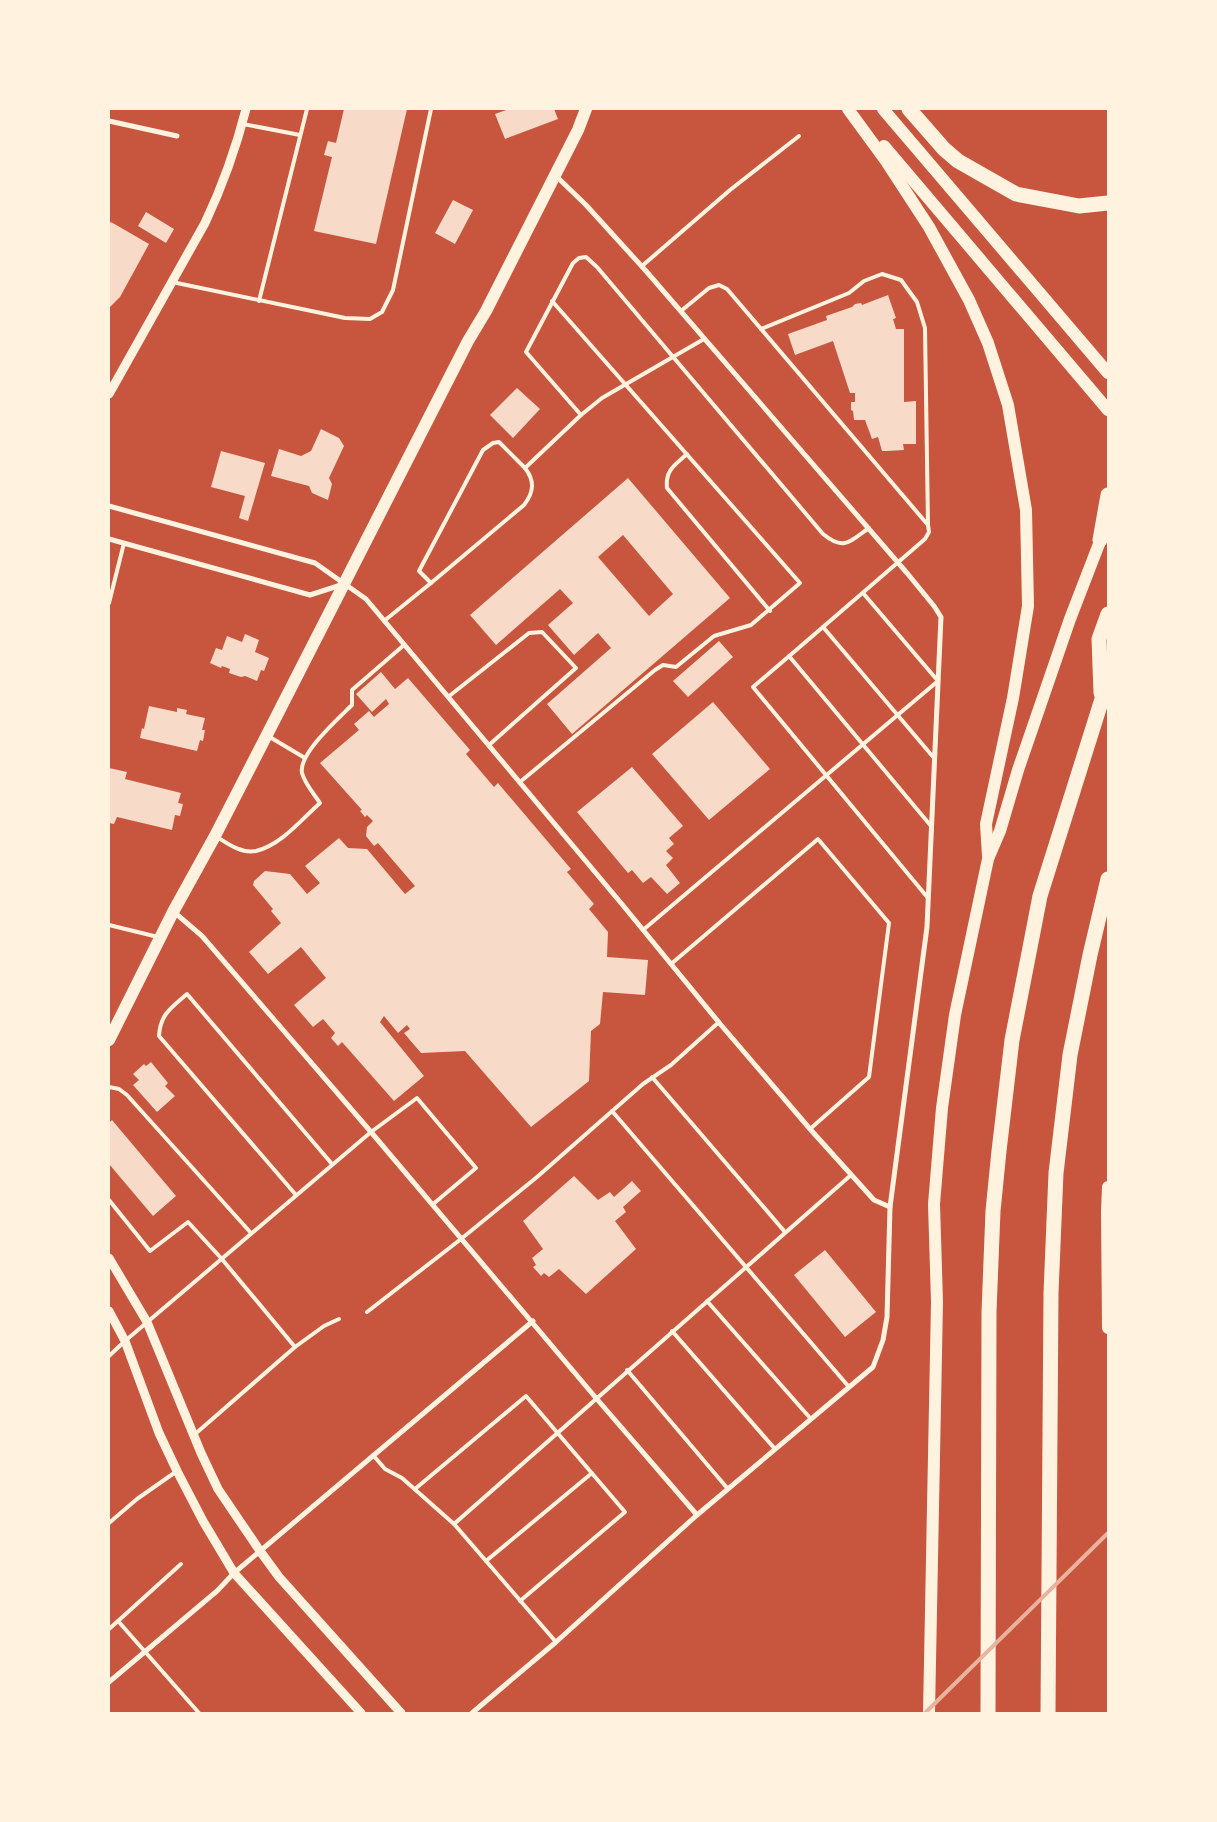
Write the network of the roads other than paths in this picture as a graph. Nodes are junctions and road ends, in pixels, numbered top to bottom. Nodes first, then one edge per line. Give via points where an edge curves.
1 (246, 109) edge
2 (307, 109) edge
3 (431, 109) edge
4 (586, 109) edge
5 (849, 109) edge
6 (883, 109) edge
7 (908, 109) edge
8 (109, 121) edge
9 (242, 124) junction
10 (300, 135) junction
11 (177, 136) dead end
12 (799, 136) dead end
13 (555, 175) junction
14 (1108, 203) edge
15 (642, 266) junction
16 (171, 282) junction
17 (259, 301) junction
18 (552, 302) junction
19 (681, 311) junction
20 (761, 329) junction
21 (704, 339) junction
22 (673, 358) junction
23 (1108, 373) edge
24 (626, 384) junction
25 (109, 394) edge
26 (1108, 410) edge
27 (581, 415) junction
28 (687, 454) junction
29 (526, 468) junction
30 (1108, 495) edge
31 (109, 506) edge
32 (1108, 523) edge
33 (928, 525) junction
34 (869, 528) junction
35 (109, 539) edge
36 (1100, 540) junction
37 (124, 543) junction
38 (898, 563) junction
39 (109, 571) edge
40 (116, 573) junction
41 (431, 583) junction
42 (343, 584) junction
43 (863, 593) junction
44 (109, 603) edge
45 (770, 611) junction
46 (1108, 614) edge
47 (384, 621) junction
48 (823, 627) junction
49 (404, 645) junction
50 (789, 656) junction
51 (1108, 680) edge
52 (938, 681) junction
53 (448, 697) junction
54 (1101, 700) junction
55 (898, 715) junction
56 (266, 735) junction
57 (489, 745) junction
58 (863, 745) junction
59 (305, 758) junction
60 (934, 758) junction
61 (826, 776) junction
62 (520, 782) junction
63 (931, 826) junction
64 (215, 836) junction
65 (988, 859) junction
66 (1108, 879) edge
67 (928, 898) junction
68 (173, 912) junction
69 (110, 926) edge
70 (643, 930) junction
71 (109, 932) edge
72 (160, 938) junction
73 (671, 964) junction
74 (719, 1022) junction
75 (109, 1040) edge
76 (652, 1077) junction
77 (109, 1087) edge
78 (612, 1111) junction
79 (810, 1129) junction
80 (371, 1132) junction
81 (332, 1164) junction
82 (851, 1175) junction
83 (1108, 1187) edge
84 (296, 1195) junction
85 (109, 1200) edge
86 (432, 1205) junction
87 (890, 1207) junction
88 (785, 1232) junction
89 (252, 1233) junction
90 (461, 1239) junction
91 (109, 1258) edge
92 (221, 1258) junction
93 (746, 1266) junction
94 (707, 1300) junction
95 (109, 1311) edge
96 (367, 1312) dead end
97 (339, 1320) dead end
98 (533, 1321) junction
99 (147, 1322) junction
100 (1108, 1328) edge
101 (672, 1331) junction
102 (124, 1341) junction
103 (295, 1347) junction
104 (109, 1356) edge
105 (627, 1370) junction
106 (850, 1387) junction
107 (596, 1398) junction
108 (811, 1419) junction
109 (558, 1432) junction
110 (194, 1435) junction
111 (775, 1449) junction
112 (373, 1455) junction
113 (177, 1471) junction
114 (592, 1472) junction
115 (415, 1489) junction
116 (728, 1489) junction
117 (697, 1515) junction
118 (110, 1520) edge
119 (454, 1524) junction
120 (260, 1551) junction
121 (486, 1561) junction
122 (181, 1564) dead end
123 (234, 1573) junction
124 (520, 1601) junction
125 (118, 1621) junction
126 (109, 1629) edge
127 (556, 1642) junction
128 (144, 1651) junction
129 (109, 1682) edge
130 (199, 1713) edge
131 (361, 1713) edge
132 (401, 1713) edge
133 (472, 1713) edge
134 (929, 1713) edge
135 (988, 1713) edge
136 (1048, 1713) edge

1 - 9 street
2 - 10 lane
3 - 17 lane via 393,290 382,312 370,319 345,318
4 - 13 main road
5 - 26 main road via 900,163
5 - 65 main road via 929,226 969,300 988,343 1008,405 1026,510 1028,606 1013,698 986,824
6 - 23 main road
7 - 14 highway via 958,161 1016,194 1080,206
8 - 11 street
9 - 10 lane
9 - 16 street via 216,198
10 - 17 lane
12 - 15 lane
13 - 15 street
13 - 42 main road
15 - 19 street
16 - 17 lane
16 - 25 street
18 - 22 lane via 573,262 586,257
18 - 24 lane
18 - 27 lane via 526,352
19 - 20 lane via 709,288 718,285 727,289
19 - 21 street
20 - 33 lane
20 - 33 lane via 849,293 864,281 882,274 900,280 917,302 925,328
21 - 22 lane
21 - 34 street
22 - 24 lane
22 - 34 lane via 823,534 834,543 843,544
24 - 27 lane
24 - 28 lane
27 - 29 lane
28 - 45 lane via 671,469 666,478 667,488
28 - 45 lane via 800,583
29 - 41 lane via 532,476 533,487 524,505
29 - 41 lane via 499,442 483,450 419,572
30 - 36 highway
31 - 42 street via 314,563
32 - 36 main road
33 - 38 lane via 925,539
34 - 38 street
35 - 37 street
36 - 65 main road
37 - 40 lane
37 - 42 street via 310,595
38 - 43 lane
38 - 52 street via 940,617
39 - 40 lane
40 - 44 lane
41 - 47 lane
42 - 47 street via 366,599
42 - 56 main road
43 - 48 lane
43 - 52 lane
45 - 62 lane via 751,626 714,636 676,667 663,665 654,670
46 - 54 highway via 1099,639
47 - 49 street
48 - 50 lane
48 - 55 lane
49 - 53 street
49 - 59 lane via 352,690 352,705
50 - 58 lane
50 - 61 lane via 753,687
51 - 54 highway
52 - 55 lane
52 - 60 street
53 - 57 street
53 - 57 lane via 529,633 542,632 576,668
54 - 135 highway via 1040,896 1012,1040 993,1211 989,1312
55 - 58 lane
55 - 60 lane
56 - 59 lane
56 - 64 main road
57 - 62 street
58 - 61 lane
58 - 63 lane
59 - 64 lane via 301,771 320,802 277,841 255,851 235,848
60 - 63 street
61 - 67 lane
61 - 70 lane
62 - 70 street
63 - 67 street
64 - 68 main road
65 - 134 main road via 955,1015 942,1108 934,1204 936,1302
66 - 136 highway via 1070,1055 1056,1173 1050,1293
67 - 87 street via 927,927
68 - 72 main road
68 - 80 street via 202,936
69 - 71 lane
69 - 72 lane
70 - 73 street
72 - 75 main road
73 - 74 street
73 - 79 lane via 818,840 889,923 869,1077
74 - 76 lane via 671,1065
74 - 79 street
76 - 78 lane
76 - 88 lane
77 - 89 lane via 127,1094
78 - 90 lane
78 - 93 lane
79 - 82 street
80 - 81 lane
80 - 86 street
80 - 86 lane via 417,1098 476,1168
81 - 84 lane
81 - 84 lane via 187,994 165,1013 159,1036
82 - 87 street via 874,1200
82 - 88 lane
83 - 100 main road
84 - 89 lane
85 - 92 lane via 150,1251 188,1222
86 - 90 street
87 - 106 street via 887,1317 883,1340 873,1368
88 - 93 lane
89 - 92 lane
90 - 96 lane
90 - 98 street
91 - 99 street
92 - 99 lane
92 - 103 lane
93 - 94 lane
93 - 106 lane
94 - 101 lane
94 - 108 lane
95 - 102 street
97 - 103 lane via 324,1326
98 - 107 street
98 - 112 street
99 - 102 lane
99 - 110 street
101 - 105 lane
101 - 111 lane
102 - 104 lane
102 - 113 street
103 - 110 lane
105 - 107 lane
105 - 116 lane
106 - 108 street
107 - 109 lane
107 - 117 street
108 - 111 street
109 - 114 lane
109 - 115 lane via 526,1396
109 - 119 lane
110 - 120 street via 218,1489
111 - 116 street
112 - 115 lane via 385,1469
112 - 120 street
113 - 118 lane
113 - 123 street
114 - 121 lane
114 - 124 lane via 625,1512
115 - 119 lane
116 - 117 street
117 - 127 street
119 - 121 lane
120 - 123 street
120 - 132 street via 279,1577
121 - 124 lane
122 - 125 lane
123 - 128 street
123 - 131 street
124 - 127 lane
125 - 126 lane
125 - 128 lane
127 - 133 street
128 - 129 street
128 - 130 lane

